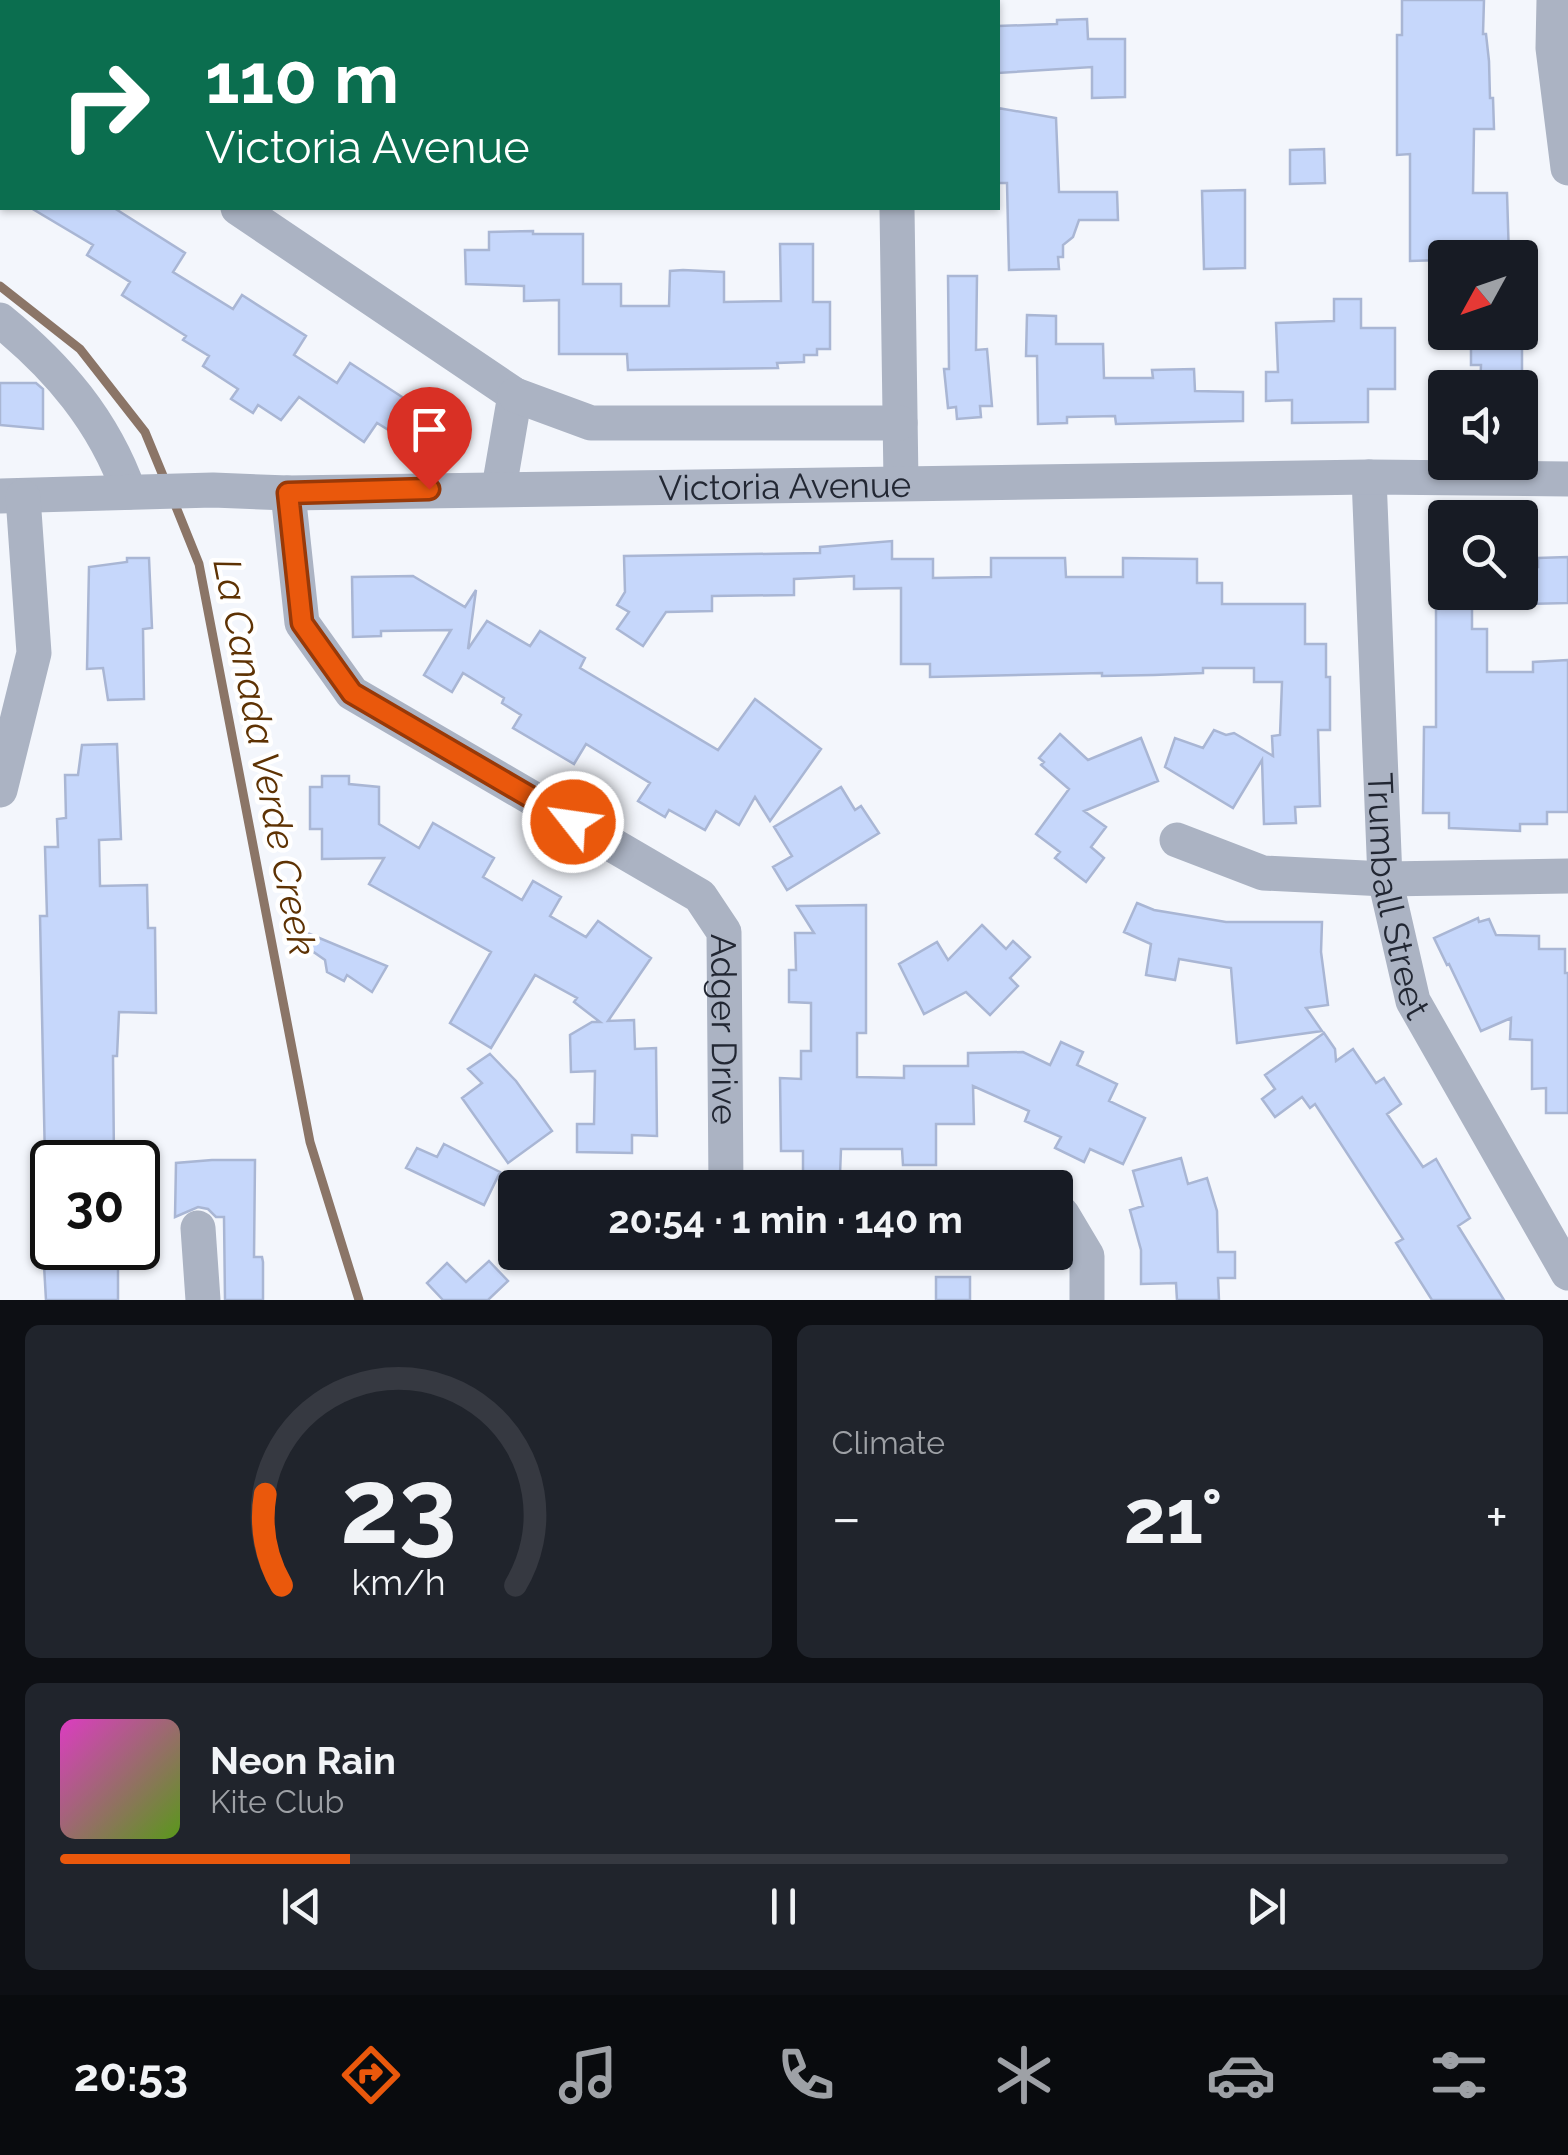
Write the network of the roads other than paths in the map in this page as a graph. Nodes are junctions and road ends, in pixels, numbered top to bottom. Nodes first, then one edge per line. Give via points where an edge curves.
1 (1554, 0) edge
2 (1568, 168) edge
3 (241, 210) edge
4 (897, 210) edge
5 (0, 320) edge
6 (514, 395) junction
7 (900, 423) junction
8 (1369, 477) junction
9 (1568, 479) edge
10 (901, 482) junction
11 (499, 488) junction
12 (134, 492) junction
13 (288, 493) junction
14 (11, 496) edge
15 (0, 790) edge
16 (1178, 840) dead end
17 (1568, 876) edge
18 (1385, 879) junction
19 (726, 1170) edge
20 (198, 1228) dead end
21 (1073, 1232) edge
22 (1568, 1273) edge
23 (203, 1300) edge
24 (1087, 1300) edge

1 - 2 street via 1552,48
3 - 6 street, Victoria Avenue
4 - 7 street
5 - 12 street via 62,378 115,452
6 - 7 street, Victoria Avenue via 591,424
6 - 11 street
7 - 10 street
8 - 9 street, Victoria Avenue
8 - 10 street, Victoria Avenue
8 - 18 street, Trumball Street
10 - 11 street, Victoria Avenue
11 - 13 street, Victoria Avenue
12 - 13 street, Victoria Avenue
12 - 14 street, Victoria Avenue
13 - 19 street, Adger Drive via 302,623 352,693 700,896 724,932
14 - 15 street via 34,653
16 - 18 street via 1264,873
17 - 18 street
18 - 22 street, Trumball Street via 1414,1001
20 - 23 street
21 - 24 street via 1087,1256

